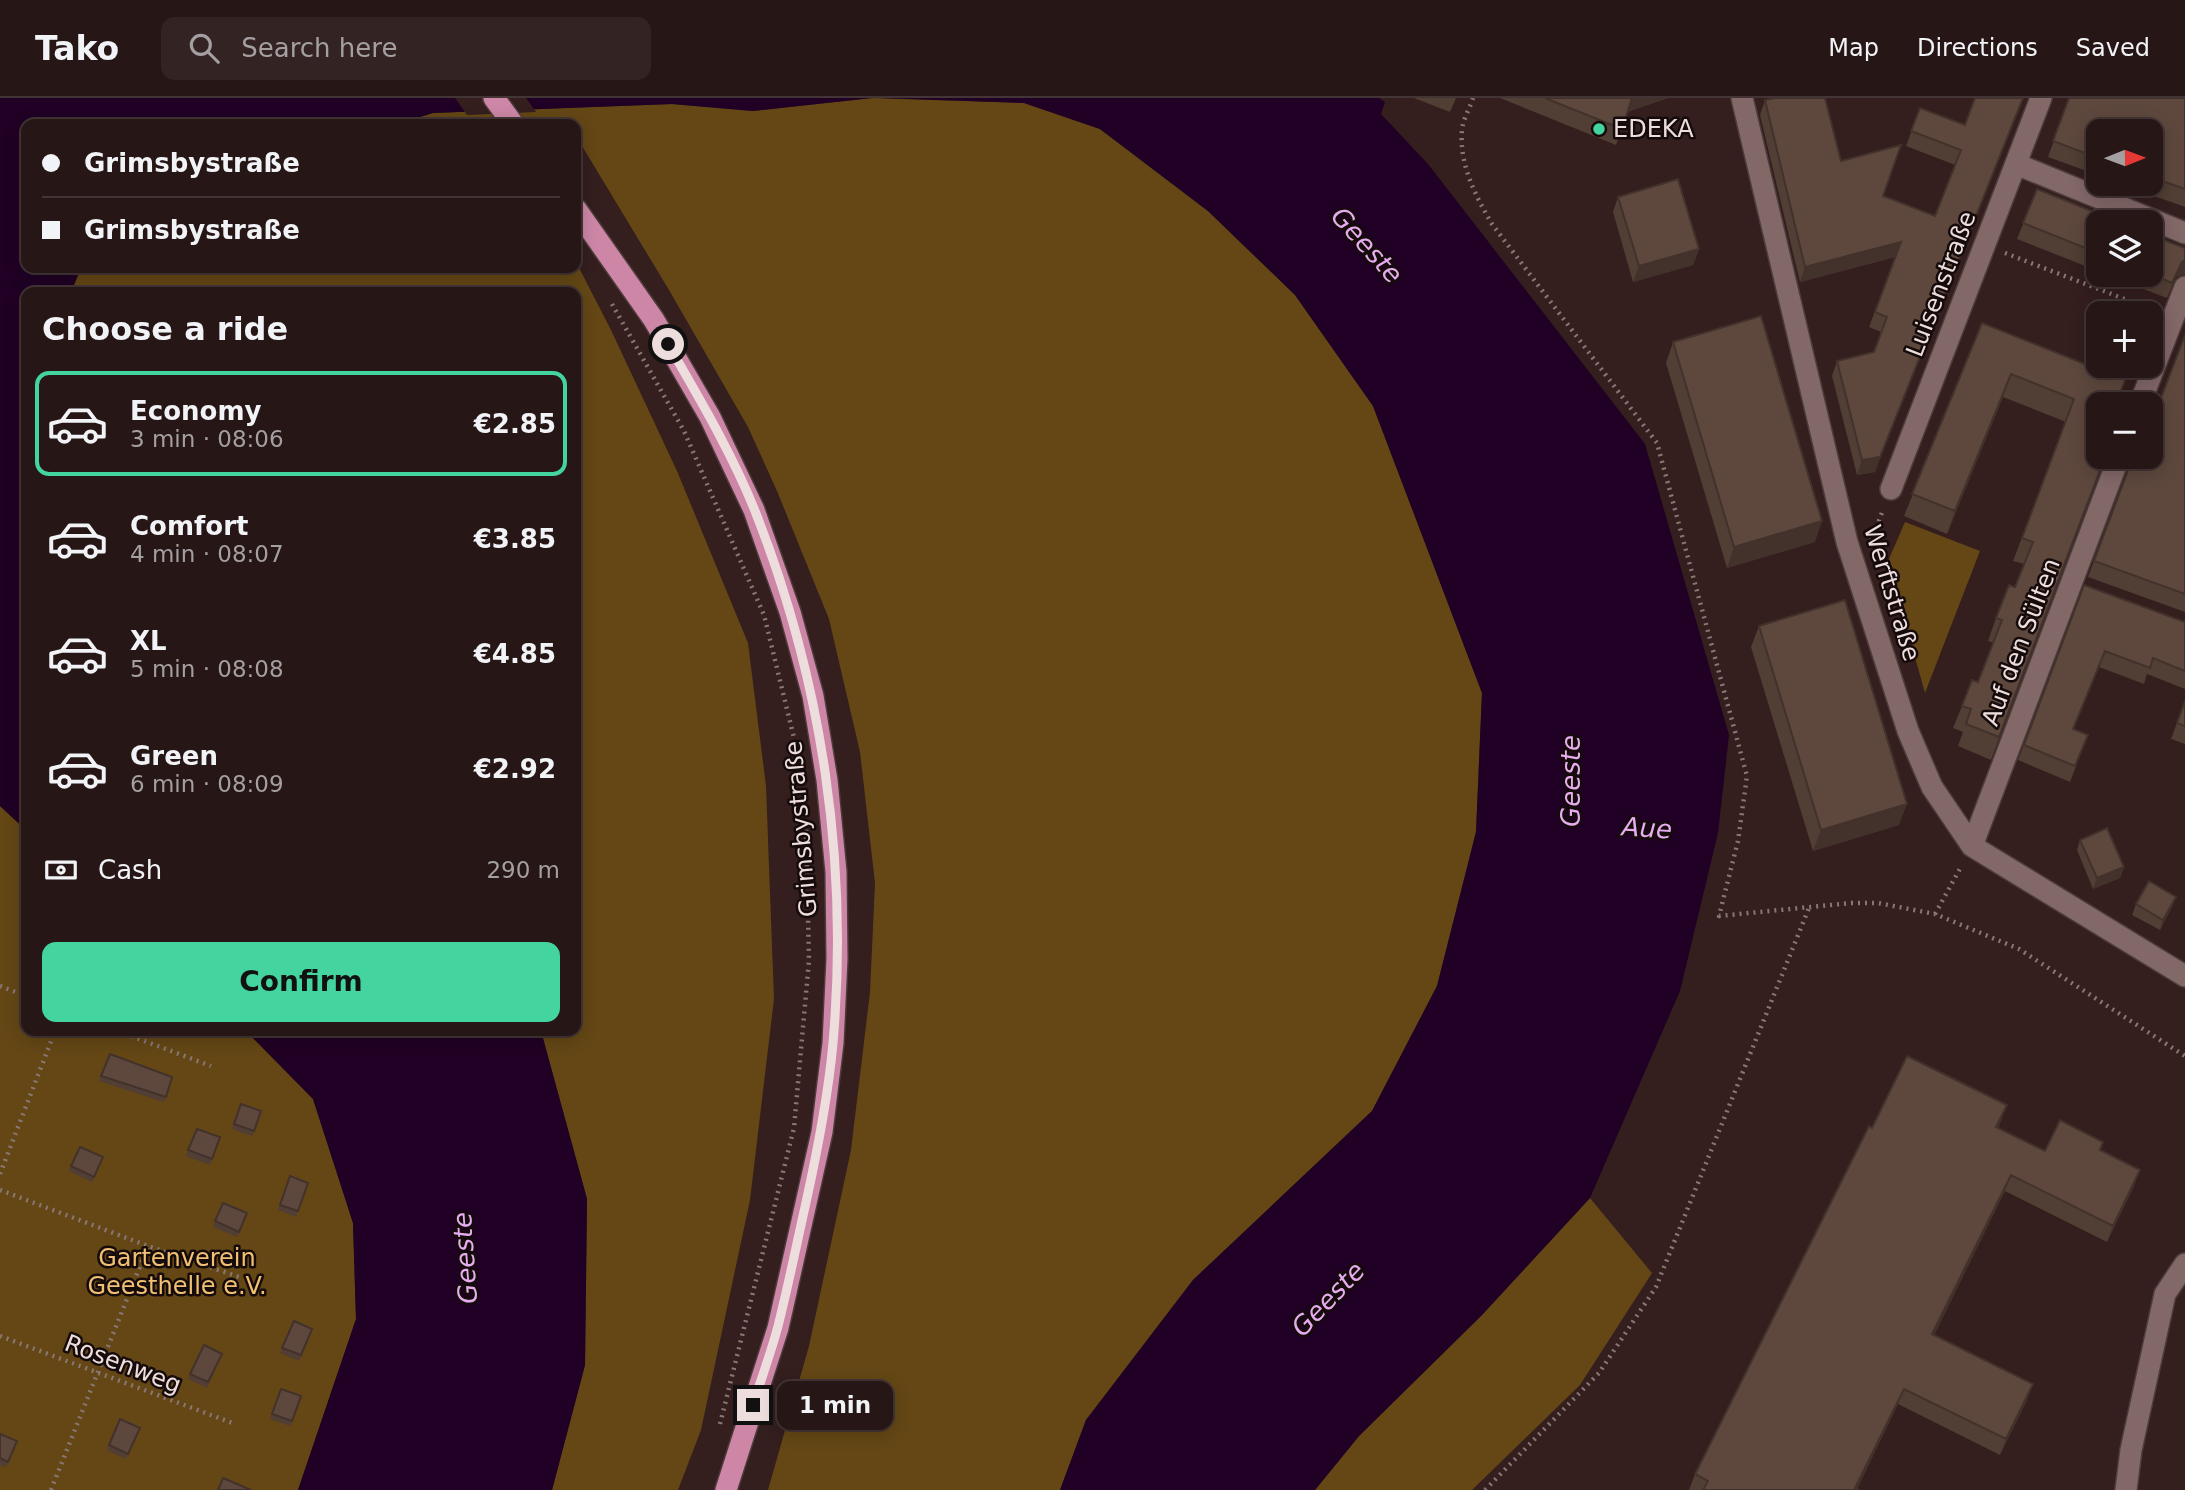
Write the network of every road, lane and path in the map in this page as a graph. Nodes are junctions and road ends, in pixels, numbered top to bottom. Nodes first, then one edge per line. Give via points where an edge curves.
1 (494, 98) edge
2 (1473, 98) edge
3 (1742, 98) edge
4 (2041, 98) edge
5 (509, 119) edge
6 (2016, 164) junction
7 (581, 216) edge
8 (2185, 233) edge
9 (1984, 246) junction
10 (2185, 287) edge
11 (2173, 318) junction
12 (620, 319) dead end
13 (2145, 392) edge
14 (2114, 469) edge
15 (1891, 489) joint
16 (1858, 576) junction
17 (2070, 583) junction
18 (2096, 593) edge
19 (796, 745) dead end
20 (806, 825) dead end
21 (1972, 846) junction
22 (1809, 908) junction
23 (1935, 914) junction
24 (2185, 976) edge
25 (0, 986) edge
26 (21, 994) edge
27 (53, 1036) edge
28 (131, 1036) edge
29 (2185, 1056) edge
30 (211, 1066) dead end
31 (0, 1174) edge
32 (0, 1190) edge
33 (148, 1246) junction
34 (2185, 1264) edge
35 (242, 1278) dead end
36 (0, 1336) edge
37 (98, 1374) junction
38 (235, 1424) dead end
39 (720, 1426) dead end
40 (51, 1490) edge
41 (726, 1490) edge
42 (1485, 1490) edge
43 (2126, 1490) edge

1 - 5 highway
2 - 22 path via 1462,127 1462,155 1473,191 1492,224 1657,443 1747,776 1738,841 1719,916
3 - 16 street, Werftstraße
4 - 6 street, Luisenstraße
6 - 8 street
6 - 9 street, Luisenstraße
7 - 41 highway, Grimsbystraße via 654,320 710,417 754,510 790,612 827,780 836,872 837,958 822,1132 778,1328
9 - 11 path
9 - 15 street, Luisenstraße
10 - 11 street
11 - 13 street
12 - 19 path via 684,431 764,615
14 - 17 street, Auf den Sülten
15 - 16 path
16 - 21 street, Werftstraße via 1908,731 1932,787
17 - 18 street
17 - 21 street, Auf den Sülten
20 - 39 path via 809,960 794,1128
21 - 23 path
21 - 24 street, Werftstraße
22 - 23 path via 1878,903
22 - 42 path via 1656,1287 1599,1373
23 - 29 path via 2019,949
25 - 26 path
27 - 31 path
28 - 30 path
32 - 33 path
33 - 35 path
33 - 37 path
34 - 43 street via 2165,1294
36 - 37 path, Rosenweg
37 - 38 path, Rosenweg
37 - 40 path

